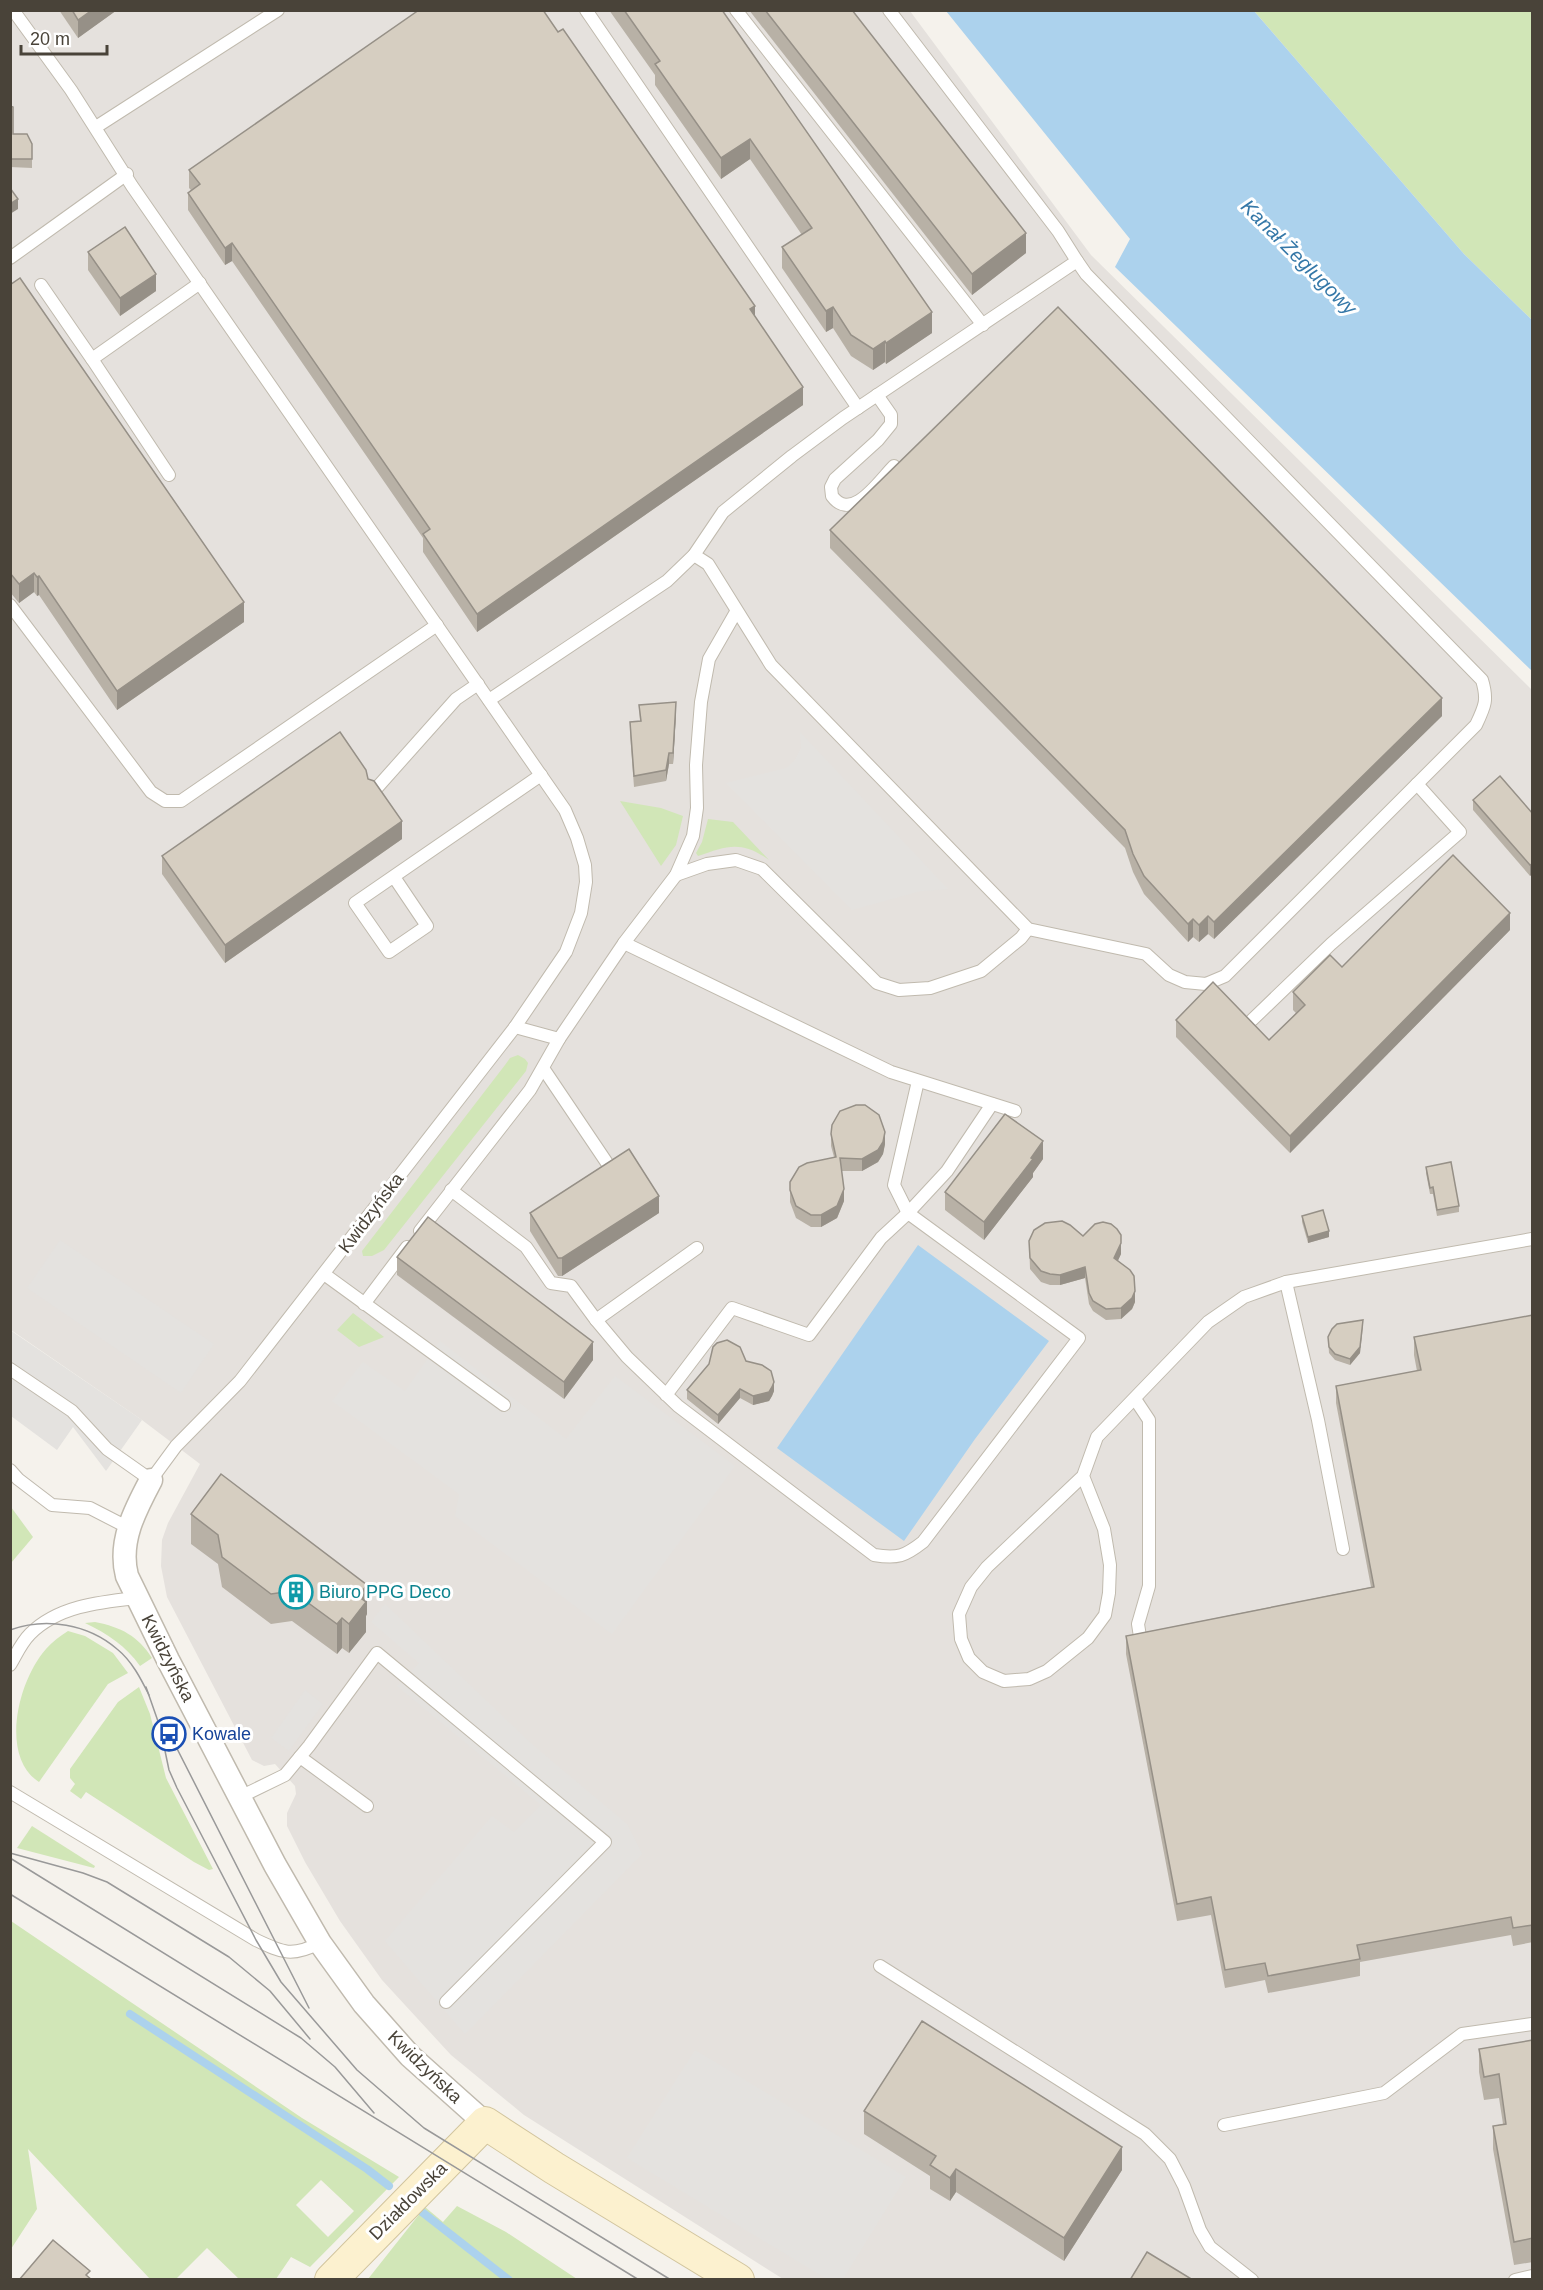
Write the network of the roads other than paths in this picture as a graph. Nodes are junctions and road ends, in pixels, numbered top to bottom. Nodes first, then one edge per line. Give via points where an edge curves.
1 (13, 10) edge
2 (278, 10) edge
3 (586, 10) edge
4 (735, 10) edge
5 (889, 10) edge
6 (96, 128) junction
7 (127, 174) junction
8 (10, 258) edge
9 (1077, 261) junction
10 (200, 283) junction
11 (41, 285) dead end
12 (983, 325) junction
13 (92, 359) junction
14 (877, 396) junction
15 (858, 408) junction
16 (894, 466) edge
17 (169, 475) dead end
18 (694, 555) junction
19 (10, 605) edge
20 (736, 612) junction
21 (437, 625) junction
22 (478, 684) junction
23 (489, 700) junction
24 (541, 775) junction
25 (1417, 784) junction
26 (374, 791) edge
27 (676, 875) junction
28 (394, 877) junction
29 (1028, 929) junction
30 (624, 942) junction
31 (1252, 1020) edge
32 (515, 1027) junction
33 (559, 1039) junction
34 (543, 1068) junction
35 (918, 1081) junction
36 (992, 1104) junction
37 (1015, 1111) dead end
38 (607, 1163) edge
39 (451, 1190) junction
40 (908, 1213) junction
41 (1533, 1239) edge
42 (697, 1248) dead end
43 (324, 1274) junction
44 (1286, 1282) junction
45 (364, 1304) junction
46 (596, 1320) junction
47 (10, 1369) edge
48 (666, 1395) junction
49 (1135, 1399) junction
50 (504, 1405) dead end
51 (10, 1470) edge
52 (1083, 1476) junction
53 (151, 1480) junction
54 (129, 1528) junction
55 (1343, 1549) dead end
56 (137, 1598) junction
57 (1142, 1643) edge
58 (10, 1665) edge
59 (300, 1757) junction
60 (10, 1792) edge
61 (240, 1797) junction
62 (367, 1806) dead end
63 (320, 1943) junction
64 (880, 1966) dead end
65 (446, 2002) dead end
66 (1533, 2024) edge
67 (485, 2123) junction
68 (1224, 2125) dead end
69 (1533, 2276) edge
70 (331, 2280) edge
71 (738, 2280) edge
72 (1252, 2280) edge
73 (1515, 2280) edge

1 - 6 lane, Kwidzyńska
2 - 6 lane
3 - 15 lane
4 - 12 lane
5 - 9 lane via 1059,231
6 - 7 lane, Kwidzyńska
7 - 8 lane
7 - 10 lane, Kwidzyńska
9 - 12 lane
9 - 25 lane via 1482,680 1487,694 1476,724
10 - 13 lane
10 - 21 lane, Kwidzyńska
11 - 13 lane
12 - 14 lane
13 - 17 lane
14 - 15 lane
14 - 16 lane via 891,415 891,424 835,479 832,496 841,505 854,504
15 - 18 lane via 723,512
18 - 20 lane via 708,564
18 - 23 lane via 667,581
19 - 21 lane via 152,792 165,801 182,801
20 - 27 lane via 710,659 701,702 695,827
20 - 29 lane via 771,665
21 - 22 lane, Kwidzyńska
22 - 23 lane, Kwidzyńska
22 - 26 lane via 456,699
23 - 24 lane, Kwidzyńska
24 - 28 lane
24 - 32 lane, Kwidzyńska via 569,818 585,865 586,882 566,952
25 - 29 lane via 1226,976 1206,984 1185,982 1169,975 1146,954
25 - 31 lane via 1460,832 1331,944
27 - 29 lane via 707,864 736,860 762,869 877,983 899,990 930,988 981,971
27 - 30 lane
28 - 28 lane via 355,903 389,952 428,926
30 - 33 lane
30 - 35 lane via 891,1072
32 - 33 lane
32 - 43 lane, Kwidzyńska
33 - 34 lane
34 - 38 lane
34 - 39 lane
35 - 36 lane
35 - 40 lane via 894,1185
36 - 37 lane
36 - 40 lane via 947,1171
39 - 45 lane
39 - 46 lane via 526,1247 551,1283 571,1286
40 - 48 lane via 881,1238 810,1335 732,1308
40 - 48 lane via 1079,1338 923,1542 912,1551 892,1558 874,1555
41 - 44 lane
42 - 46 lane
43 - 45 lane
43 - 53 lane, Kwidzyńska via 240,1381 176,1446
44 - 49 lane via 1244,1297 1208,1322
44 - 55 lane
45 - 50 lane
46 - 48 lane via 627,1358
47 - 53 lane via 72,1410 107,1449
49 - 52 lane via 1097,1437
49 - 57 lane via 1149,1420 1149,1587 1138,1624
51 - 54 lane via 52,1504 90,1508
52 - 52 lane via 971,1587 959,1614 961,1639 969,1658 983,1672 1004,1681 1029,1679 1047,1671 1088,1638 1105,1615 1110,1565 1104,1529
53 - 54 street, Kwidzyńska
54 - 56 street, Kwidzyńska via 124,1562
56 - 58 lane via 64,1610 31,1633
56 - 61 street, Kwidzyńska
59 - 61 lane via 285,1775
59 - 62 lane
59 - 65 lane via 377,1653 605,1842
60 - 63 lane via 282,1953 306,1951
61 - 63 street, Kwidzyńska
63 - 67 street, Kwidzyńska via 364,2004 410,2056
64 - 72 lane via 1145,2134 1170,2159 1210,2247
66 - 68 lane via 1462,2034 1384,2093
67 - 70 street, Działdowska
67 - 71 street, Kwidzyńska
69 - 73 lane

